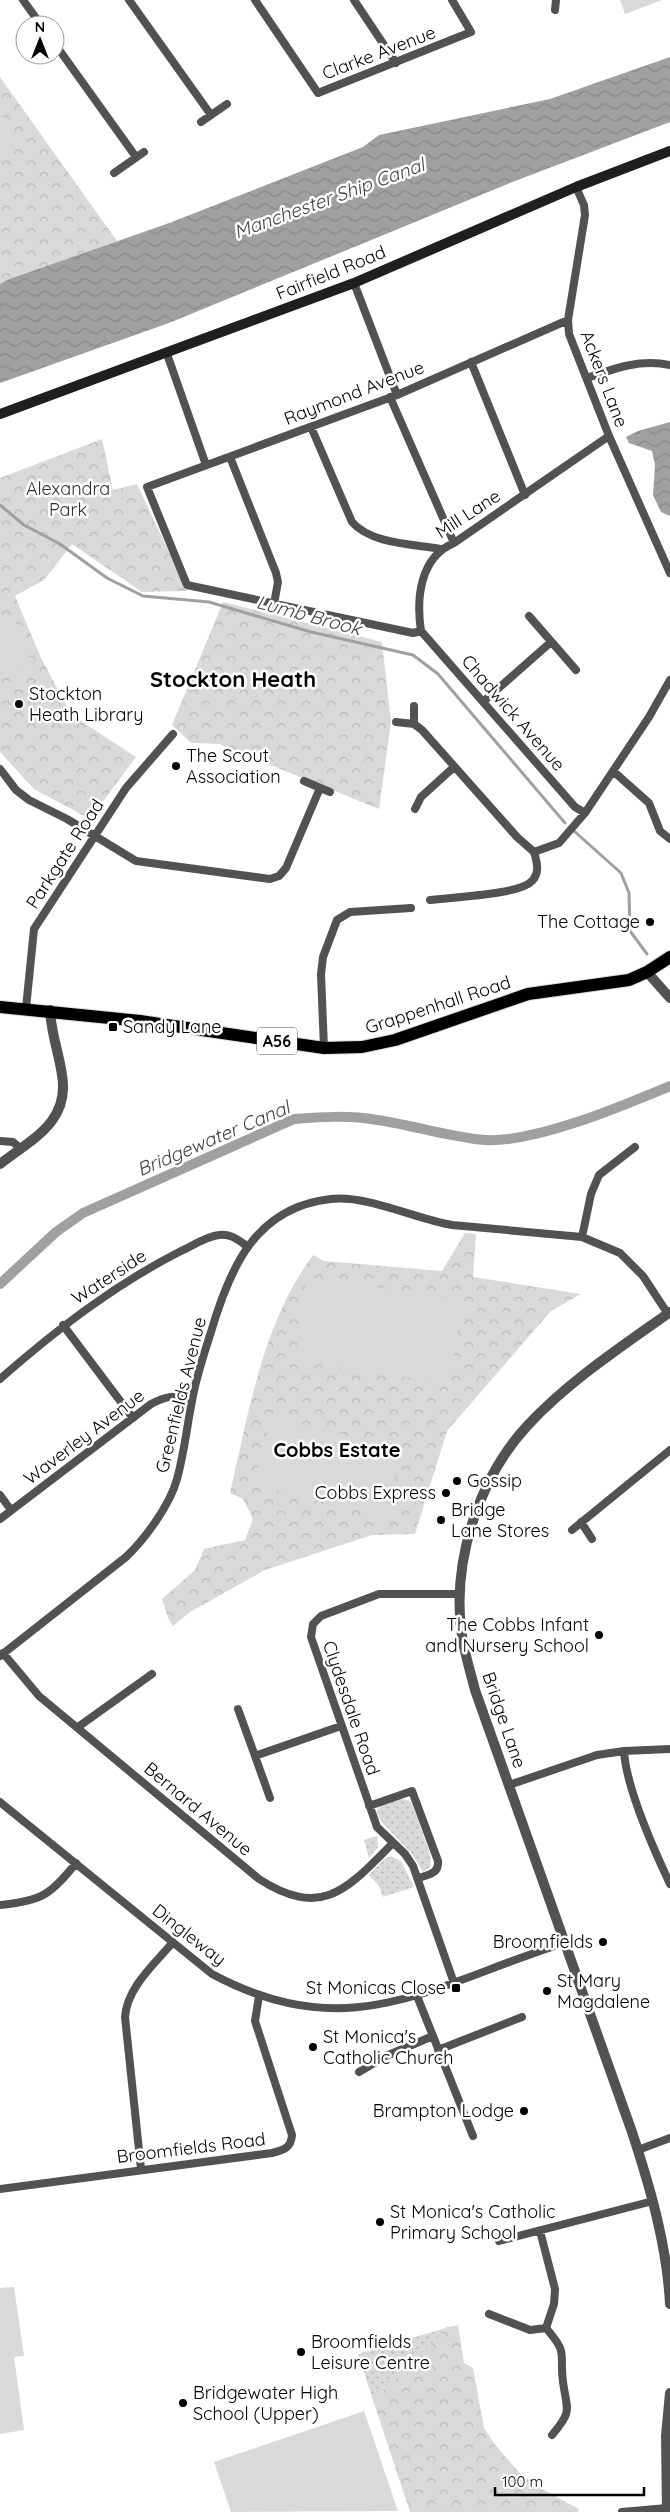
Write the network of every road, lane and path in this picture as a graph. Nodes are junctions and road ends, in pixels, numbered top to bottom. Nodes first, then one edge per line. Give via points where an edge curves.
1 (23, 0) edge
2 (129, 0) edge
3 (255, 0) edge
4 (354, 0) edge
5 (452, 0) edge
6 (556, 0) edge
7 (554, 10) dead end
8 (34, 15) edge
9 (65, 58) edge
10 (396, 63) junction
11 (227, 104) dead end
12 (211, 115) junction
13 (201, 122) dead end
14 (670, 151) edge
15 (144, 152) dead end
16 (136, 157) junction
17 (114, 173) dead end
18 (576, 187) junction
19 (354, 283) junction
20 (568, 320) junction
21 (167, 354) junction
22 (471, 362) junction
23 (670, 365) edge
24 (587, 378) junction
25 (394, 396) junction
26 (0, 414) edge
27 (311, 427) junction
28 (609, 436) junction
29 (230, 456) junction
30 (206, 465) junction
31 (525, 495) junction
32 (454, 543) junction
33 (441, 549) junction
34 (670, 573) edge
35 (274, 604) junction
36 (528, 616) dead end
37 (421, 631) junction
38 (551, 642) junction
39 (576, 670) dead end
40 (670, 680) edge
41 (667, 693) edge
42 (484, 701) junction
43 (414, 706) dead end
44 (396, 722) dead end
45 (414, 724) junction
46 (173, 734) dead end
47 (454, 767) junction
48 (0, 769) edge
49 (613, 770) junction
50 (304, 781) dead end
51 (320, 788) junction
52 (330, 792) dead end
53 (415, 809) dead end
54 (585, 812) junction
55 (94, 837) junction
56 (670, 839) edge
57 (534, 852) junction
58 (430, 900) dead end
59 (411, 908) dead end
60 (670, 957) edge
61 (647, 972) junction
62 (670, 998) edge
63 (0, 1007) edge
64 (26, 1008) junction
65 (50, 1010) junction
66 (324, 1048) junction
67 (0, 1141) edge
68 (635, 1147) dead end
69 (20, 1148) junction
70 (0, 1164) edge
71 (582, 1237) junction
72 (247, 1246) junction
73 (669, 1313) edge
74 (62, 1326) junction
75 (0, 1379) edge
76 (192, 1398) junction
77 (133, 1418) junction
78 (670, 1450) edge
79 (0, 1495) edge
80 (12, 1510) junction
81 (0, 1519) edge
82 (581, 1522) junction
83 (572, 1530) dead end
84 (592, 1540) dead end
85 (460, 1594) junction
86 (2, 1655) edge
87 (152, 1674) dead end
88 (238, 1709) dead end
89 (341, 1726) junction
90 (78, 1727) junction
91 (670, 1749) edge
92 (624, 1751) junction
93 (255, 1756) junction
94 (509, 1785) junction
95 (270, 1798) dead end
96 (0, 1802) edge
97 (369, 1806) junction
98 (393, 1842) junction
99 (76, 1862) junction
100 (418, 1878) junction
101 (670, 1884) edge
102 (0, 1905) edge
103 (173, 1942) junction
104 (564, 1943) junction
105 (454, 1983) junction
106 (259, 1996) junction
107 (417, 1996) junction
108 (522, 2017) dead end
109 (433, 2036) junction
110 (438, 2050) junction
111 (359, 2072) dead end
112 (472, 2136) dead end
113 (670, 2138) edge
114 (638, 2150) junction
115 (142, 2169) junction
116 (0, 2189) edge
117 (653, 2201) junction
118 (540, 2231) junction
119 (499, 2241) dead end
120 (670, 2304) edge
121 (489, 2314) dead end
122 (546, 2328) junction
123 (670, 2392) edge
124 (552, 2435) dead end
125 (667, 2510) edge
126 (622, 2512) edge

1 - 8 street
2 - 12 street
3 - 10 street, Clarke Avenue via 318,93
4 - 10 street
5 - 10 street, Clarke Avenue via 472,32
6 - 7 street
9 - 16 street
11 - 12 street
12 - 13 street
14 - 18 main road, Fairfield Road
15 - 16 street
16 - 17 street
18 - 19 main road, Fairfield Road
18 - 20 street, Ackers Lane via 585,215
19 - 21 main road, Fairfield Road
19 - 25 street
20 - 22 street, Raymond Avenue
20 - 24 street, Ackers Lane via 569,334
21 - 26 main road, Fairfield Road
21 - 30 street
22 - 25 street, Raymond Avenue
22 - 31 street
23 - 24 street via 632,364
24 - 28 street, Ackers Lane
25 - 27 street, Raymond Avenue
25 - 32 street
27 - 29 street, Raymond Avenue
27 - 33 street via 352,522 360,531 374,537
28 - 31 street, Mill Lane
28 - 34 street, Ackers Lane
29 - 30 street, Raymond Avenue
29 - 35 street via 276,573 278,582
30 - 35 street, Raymond Avenue via 147,487 187,585
31 - 32 street, Mill Lane
32 - 33 street, Mill Lane
33 - 37 street, Mill Lane via 430,560 424,575
35 - 37 street via 402,632
36 - 38 street
37 - 42 street, Chadwick Avenue
38 - 39 street
38 - 42 street
40 - 41 street
41 - 49 street
42 - 54 street, Chadwick Avenue via 575,807
43 - 45 street
44 - 45 street
45 - 47 street
46 - 55 street, Parkgate Road via 126,788
47 - 53 street via 421,797
47 - 57 street
48 - 55 street via 16,790 29,800
49 - 54 street
49 - 56 street via 649,804 660,831
50 - 51 street
51 - 52 street
51 - 55 street via 286,868 275,878 136,860
54 - 57 street via 559,843
55 - 64 street, Parkgate Road via 34,929
57 - 58 street via 538,866 536,872 531,882 518,890
59 - 66 street via 350,912 337,920 323,957 321,974
60 - 61 main road, A56
61 - 62 street
61 - 66 main road, Grappenhall Road / A56 via 612,983 528,994 379,1045
63 - 64 main road, Grappenhall Road / A56
64 - 65 main road, Grappenhall Road / A56
65 - 66 main road, Grappenhall Road / A56
65 - 69 street via 62,1076 62,1103 52,1122
67 - 69 street via 13,1142
68 - 71 street via 599,1175 591,1194
69 - 70 street
71 - 72 street, Greenfields Avenue via 452,1226 356,1200 332,1198 286,1212 267,1225
71 - 73 street, Greenfields Avenue via 620,1253 643,1276
72 - 74 street, Waterside via 228,1234 218,1234 201,1241 110,1292
72 - 76 street, Greenfields Avenue via 221,1298
73 - 85 street, Bridge Lane via 575,1381 527,1426 491,1480 477,1510 465,1549
74 - 75 street, Waterside
74 - 77 street
76 - 77 street, Waverley Avenue via 165,1397
76 - 86 street, Greenfields Avenue via 177,1480 144,1540
77 - 80 street, Waverley Avenue
78 - 82 street
79 - 80 street
80 - 81 street, Waverley Avenue
82 - 83 street
82 - 84 street
85 - 89 street, Clydesdale Road via 379,1594 321,1616 312,1624 311,1637
85 - 94 street, Bridge Lane via 461,1628 468,1665
86 - 90 street, Bernard Avenue via 39,1696
87 - 90 street
88 - 93 street
89 - 93 street
89 - 97 street, Clydesdale Road
90 - 98 street, Bernard Avenue via 258,1879 280,1893 302,1898 328,1896 351,1885
91 - 92 street
92 - 94 street via 597,1755
92 - 101 street via 627,1773
93 - 95 street
94 - 104 street, Bridge Lane
96 - 99 street, Dingleway
97 - 98 street, Clydesdale Road via 377,1827
97 - 100 street via 412,1791 438,1861 435,1872
98 - 100 street, Clydesdale Road via 405,1854
99 - 102 street via 57,1887 39,1898
99 - 103 street, Dingleway
100 - 105 street, Clydesdale Road
103 - 106 street, Dingleway via 212,1974
103 - 115 street via 130,1994 126,2005
104 - 105 street, Dingleway
104 - 114 street, Bridge Lane
105 - 107 street, Dingleway
106 - 107 street, Dingleway via 289,2004 338,2009 392,2003
106 - 115 street, Broomfields Road via 255,2021 291,2128 290,2144 272,2153
107 - 109 street
108 - 110 street
109 - 110 street
109 - 111 street via 386,2056
110 - 112 street
113 - 114 street
114 - 117 street, Bridge Lane
115 - 116 street, Broomfields Road
117 - 118 street
117 - 120 street, Bridge Lane
118 - 119 street
118 - 122 street via 555,2288 554,2304
121 - 122 street via 530,2330
122 - 124 street via 560,2344 562,2380 568,2407 564,2421
123 - 125 street via 666,2444
125 - 126 street

